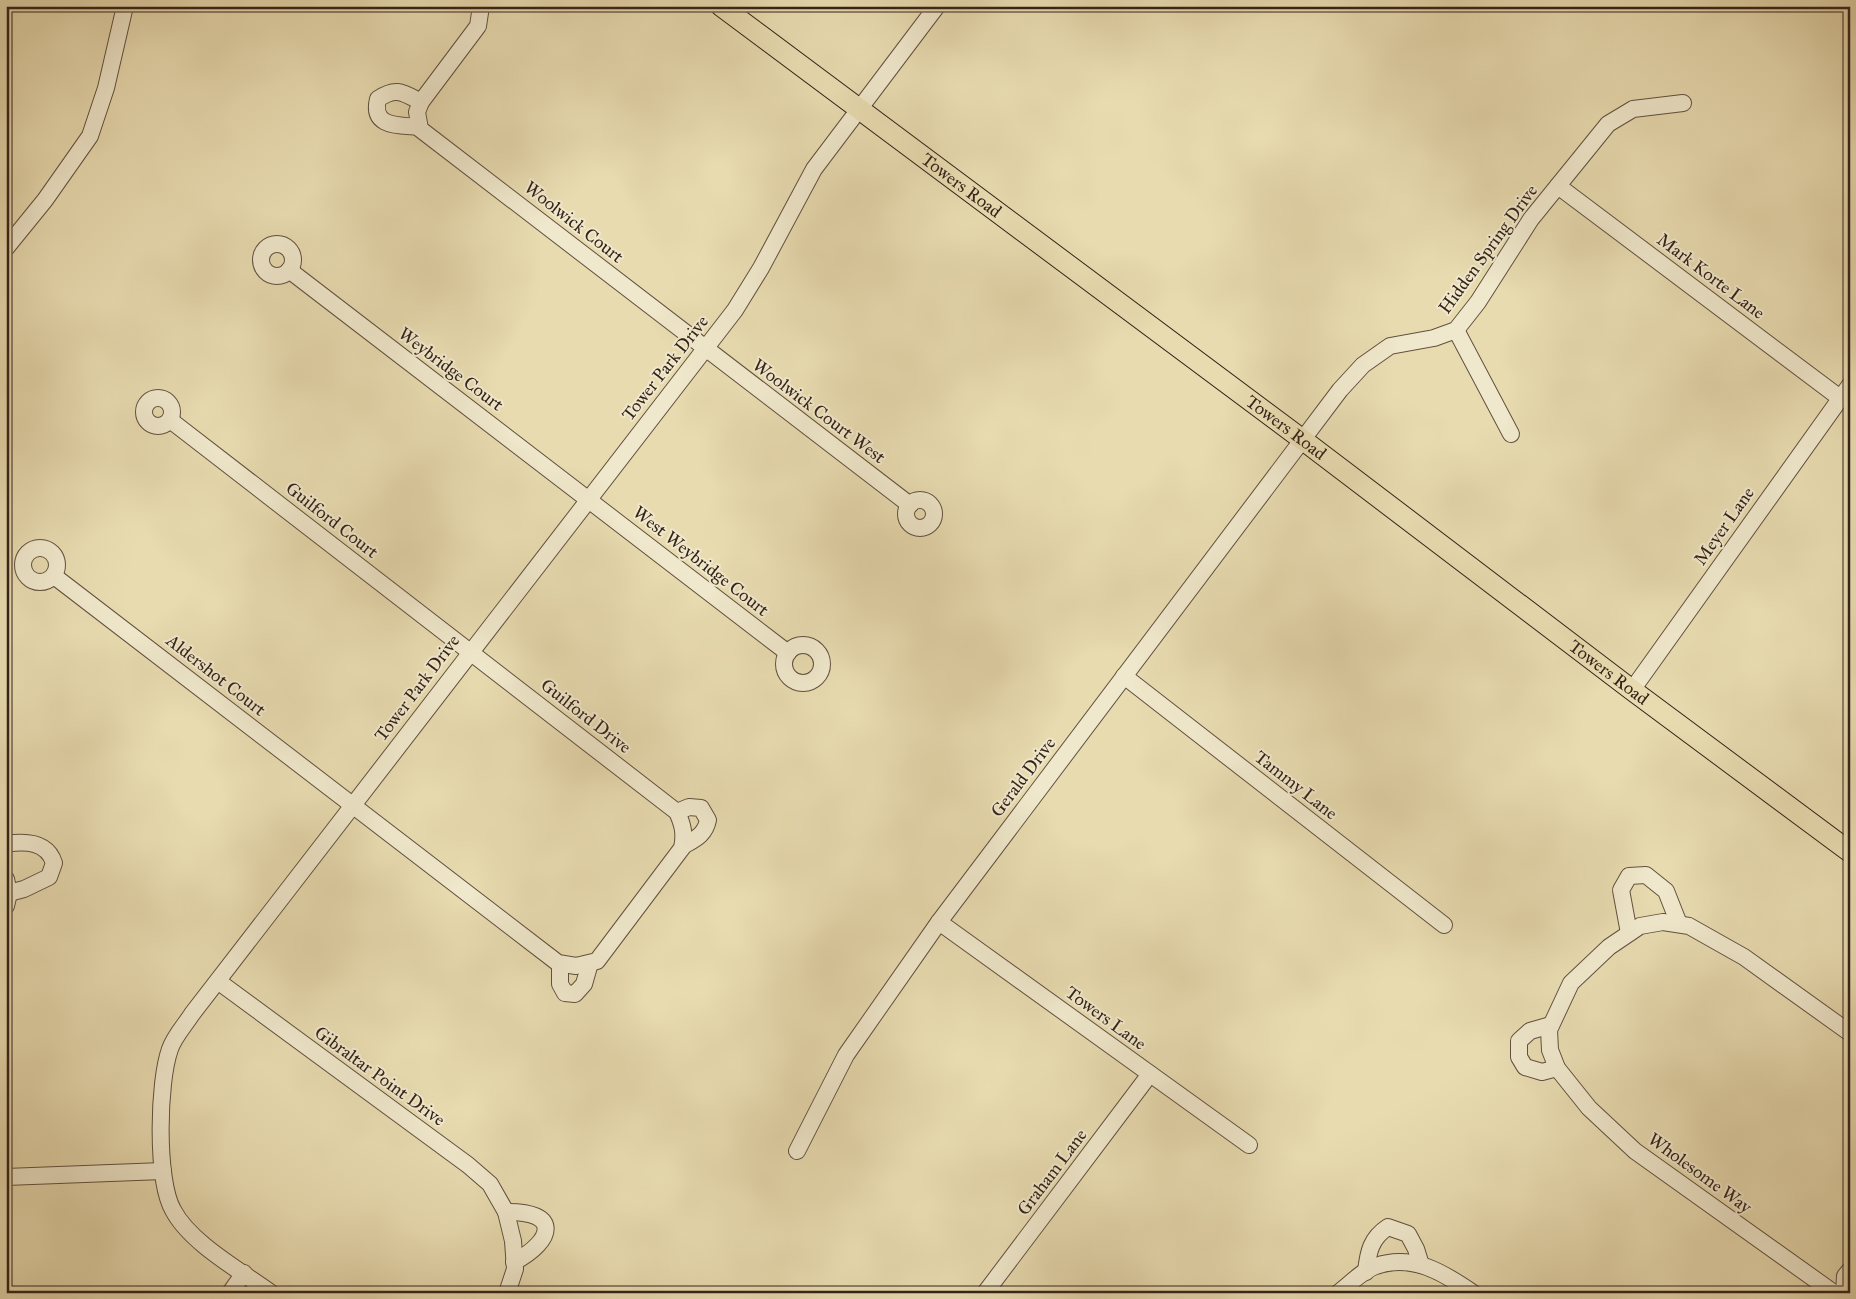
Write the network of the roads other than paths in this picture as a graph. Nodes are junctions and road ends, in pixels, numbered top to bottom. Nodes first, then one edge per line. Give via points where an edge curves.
1 (125, 6) edge
2 (480, 6) edge
3 (721, 6) edge
4 (937, 6) edge
5 (421, 102) junction
6 (1683, 103) dead end
7 (859, 109) junction
8 (419, 127) junction
9 (1558, 186) junction
10 (6, 248) edge
11 (289, 270) dead end
12 (1456, 330) junction
13 (705, 349) junction
14 (1845, 391) edge
15 (170, 420) dead end
16 (1512, 434) dead end
17 (1303, 440) junction
18 (589, 499) junction
19 (910, 505) dead end
20 (54, 576) dead end
21 (470, 651) junction
22 (788, 654) dead end
23 (1124, 676) junction
24 (1632, 690) junction
25 (353, 806) junction
26 (677, 812) junction
27 (6, 844) edge
28 (683, 846) junction
29 (1850, 852) edge
30 (7, 893) edge
31 (940, 922) junction
32 (1679, 924) junction
33 (1444, 925) dead end
34 (1629, 933) junction
35 (560, 964) junction
36 (590, 964) junction
37 (219, 982) junction
38 (1551, 1025) junction
39 (1850, 1033) edge
40 (1557, 1068) junction
41 (1150, 1074) junction
42 (1249, 1145) dead end
43 (797, 1151) dead end
44 (163, 1170) junction
45 (6, 1177) edge
46 (506, 1212) junction
47 (514, 1262) junction
48 (1421, 1265) junction
49 (1850, 1270) edge
50 (1366, 1272) junction
51 (244, 1273) junction
52 (230, 1293) edge
53 (271, 1293) edge
54 (507, 1293) edge
55 (985, 1293) edge
56 (1338, 1293) edge
57 (1473, 1293) edge
58 (1834, 1293) edge
59 (1844, 1293) edge

1 - 10 street via 106,88 90,136
2 - 5 street via 478,26
3 - 7 main road, Towers Road
4 - 7 street, Tower Park Drive
5 - 8 street via 417,112
5 - 8 street via 403,92 390,91 378,99 375,109 379,118 389,124
6 - 9 street, Hidden Spring Drive via 1633,109 1608,124
7 - 13 street, Tower Park Drive via 814,169 761,268
7 - 17 main road, Towers Road
8 - 13 street, Woolwick Court
9 - 12 street, Hidden Spring Drive via 1509,250 1478,302
9 - 14 street, Mark Korte Lane
11 - 18 street, Weybridge Court
12 - 16 street
12 - 17 street, Hidden Spring Drive via 1434,338 1390,346 1363,365
13 - 18 street, Tower Park Drive
13 - 19 street, Woolwick Court West
14 - 24 street, Meyer Lane
15 - 21 street, Guilford Court
17 - 23 street, Gerald Drive
17 - 24 main road, Towers Road
18 - 21 street, Tower Park Drive
18 - 22 street, West Weybridge Court
20 - 25 street, Aldershot Court
21 - 25 street, Tower Park Drive
21 - 26 street, Guilford Drive
23 - 31 street, Gerald Drive
23 - 33 street, Tammy Lane
24 - 29 main road, Towers Road
25 - 35 street
25 - 37 street, Tower Park Drive
26 - 28 street via 683,824
26 - 28 street via 689,806 701,808 708,820 699,837
27 - 30 street via 24,841 41,846 48,850 54,863 49,877
28 - 36 street via 612,943
31 - 41 street, Towers Lane
31 - 43 street, Gerald Drive via 846,1054
32 - 34 street, Wholesome Way via 1663,922 1640,926
32 - 34 street via 1666,891 1646,875 1629,876 1620,890
32 - 39 street, Wholesome Way via 1689,926 1744,957
34 - 38 street, Wholesome Way via 1609,947 1571,984
35 - 36 street
35 - 36 street via 560,984 565,993 575,994 584,984
37 - 44 street, Tower Park Drive via 192,1014 170,1048 163,1076
37 - 46 street, Gibraltar Point Drive via 468,1165 490,1184
38 - 40 street, Wholesome Way via 1550,1050
38 - 40 street via 1530,1031 1519,1041 1519,1057 1525,1067 1542,1072
40 - 58 street, Wholesome Way via 1589,1108 1635,1151
41 - 42 street, Towers Lane
41 - 55 street, Graham Lane
44 - 45 street
44 - 51 street, Tower Park Drive via 172,1209 184,1225 197,1239
46 - 47 street, Gibraltar Point Drive
46 - 47 street via 535,1215 542,1219 546,1232 534,1249
47 - 54 street, Gibraltar Point Drive via 515,1269
48 - 50 street via 1405,1260 1375,1266
48 - 50 street via 1408,1234 1388,1227 1376,1234
48 - 57 street via 1443,1272
49 - 59 street via 1845,1276
50 - 56 street
51 - 52 street
51 - 53 street, Tower Park Drive

